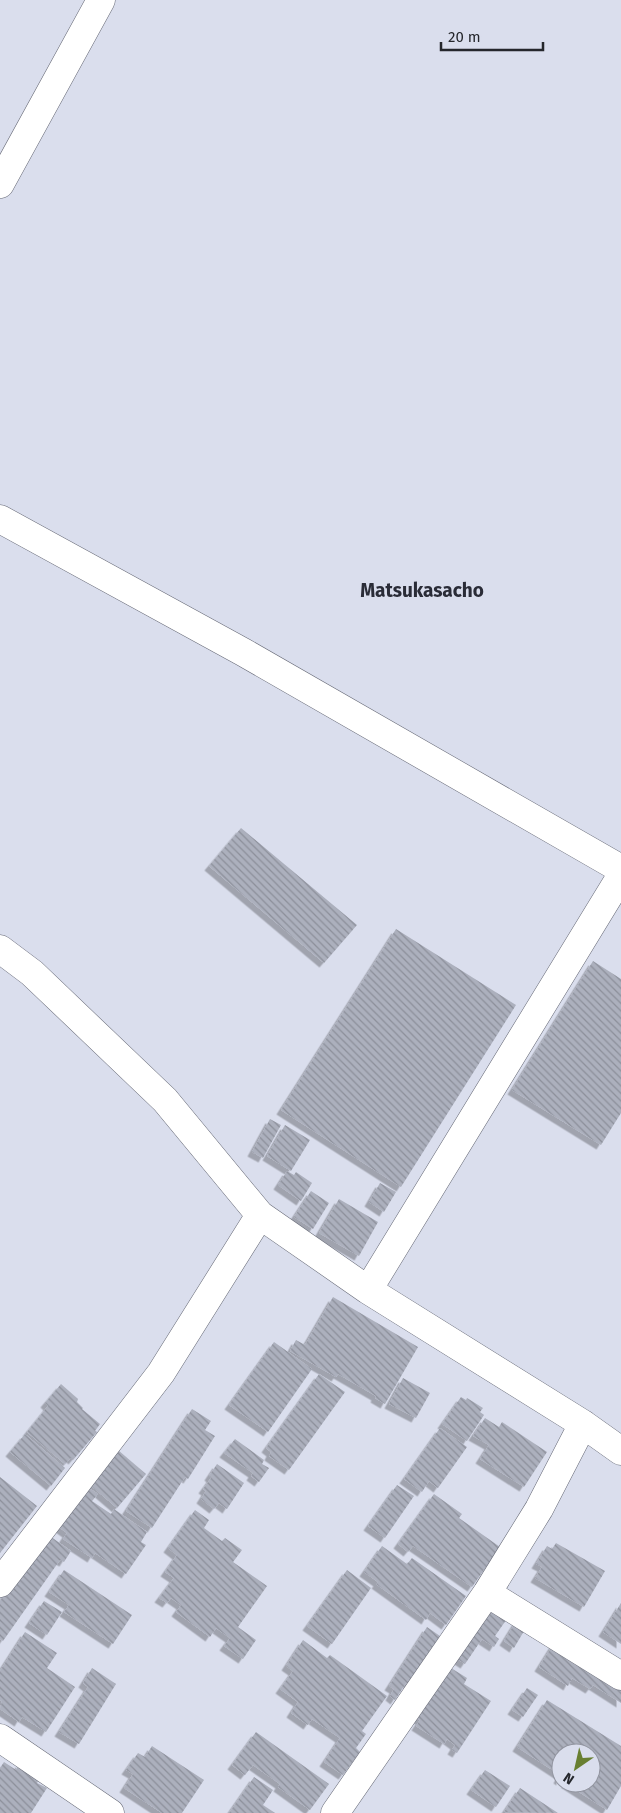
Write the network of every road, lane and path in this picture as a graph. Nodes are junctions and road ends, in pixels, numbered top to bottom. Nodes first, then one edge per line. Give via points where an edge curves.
1 (102, 0) edge
2 (0, 184) edge
3 (0, 519) edge
4 (621, 869) edge
5 (621, 876) edge
6 (0, 949) edge
7 (260, 1215) junction
8 (368, 1290) junction
9 (583, 1424) junction
10 (621, 1451) edge
11 (0, 1583) edge
12 (487, 1593) junction
13 (621, 1676) edge
14 (0, 1738) edge
15 (110, 1813) edge
16 (335, 1813) edge

1 - 2 street
3 - 4 street via 242,652
5 - 8 street
6 - 7 street via 32,973 164,1100
7 - 8 street
7 - 11 street via 161,1373
8 - 9 street
9 - 10 street
9 - 12 street via 539,1509
12 - 13 street
12 - 16 street
14 - 15 street

